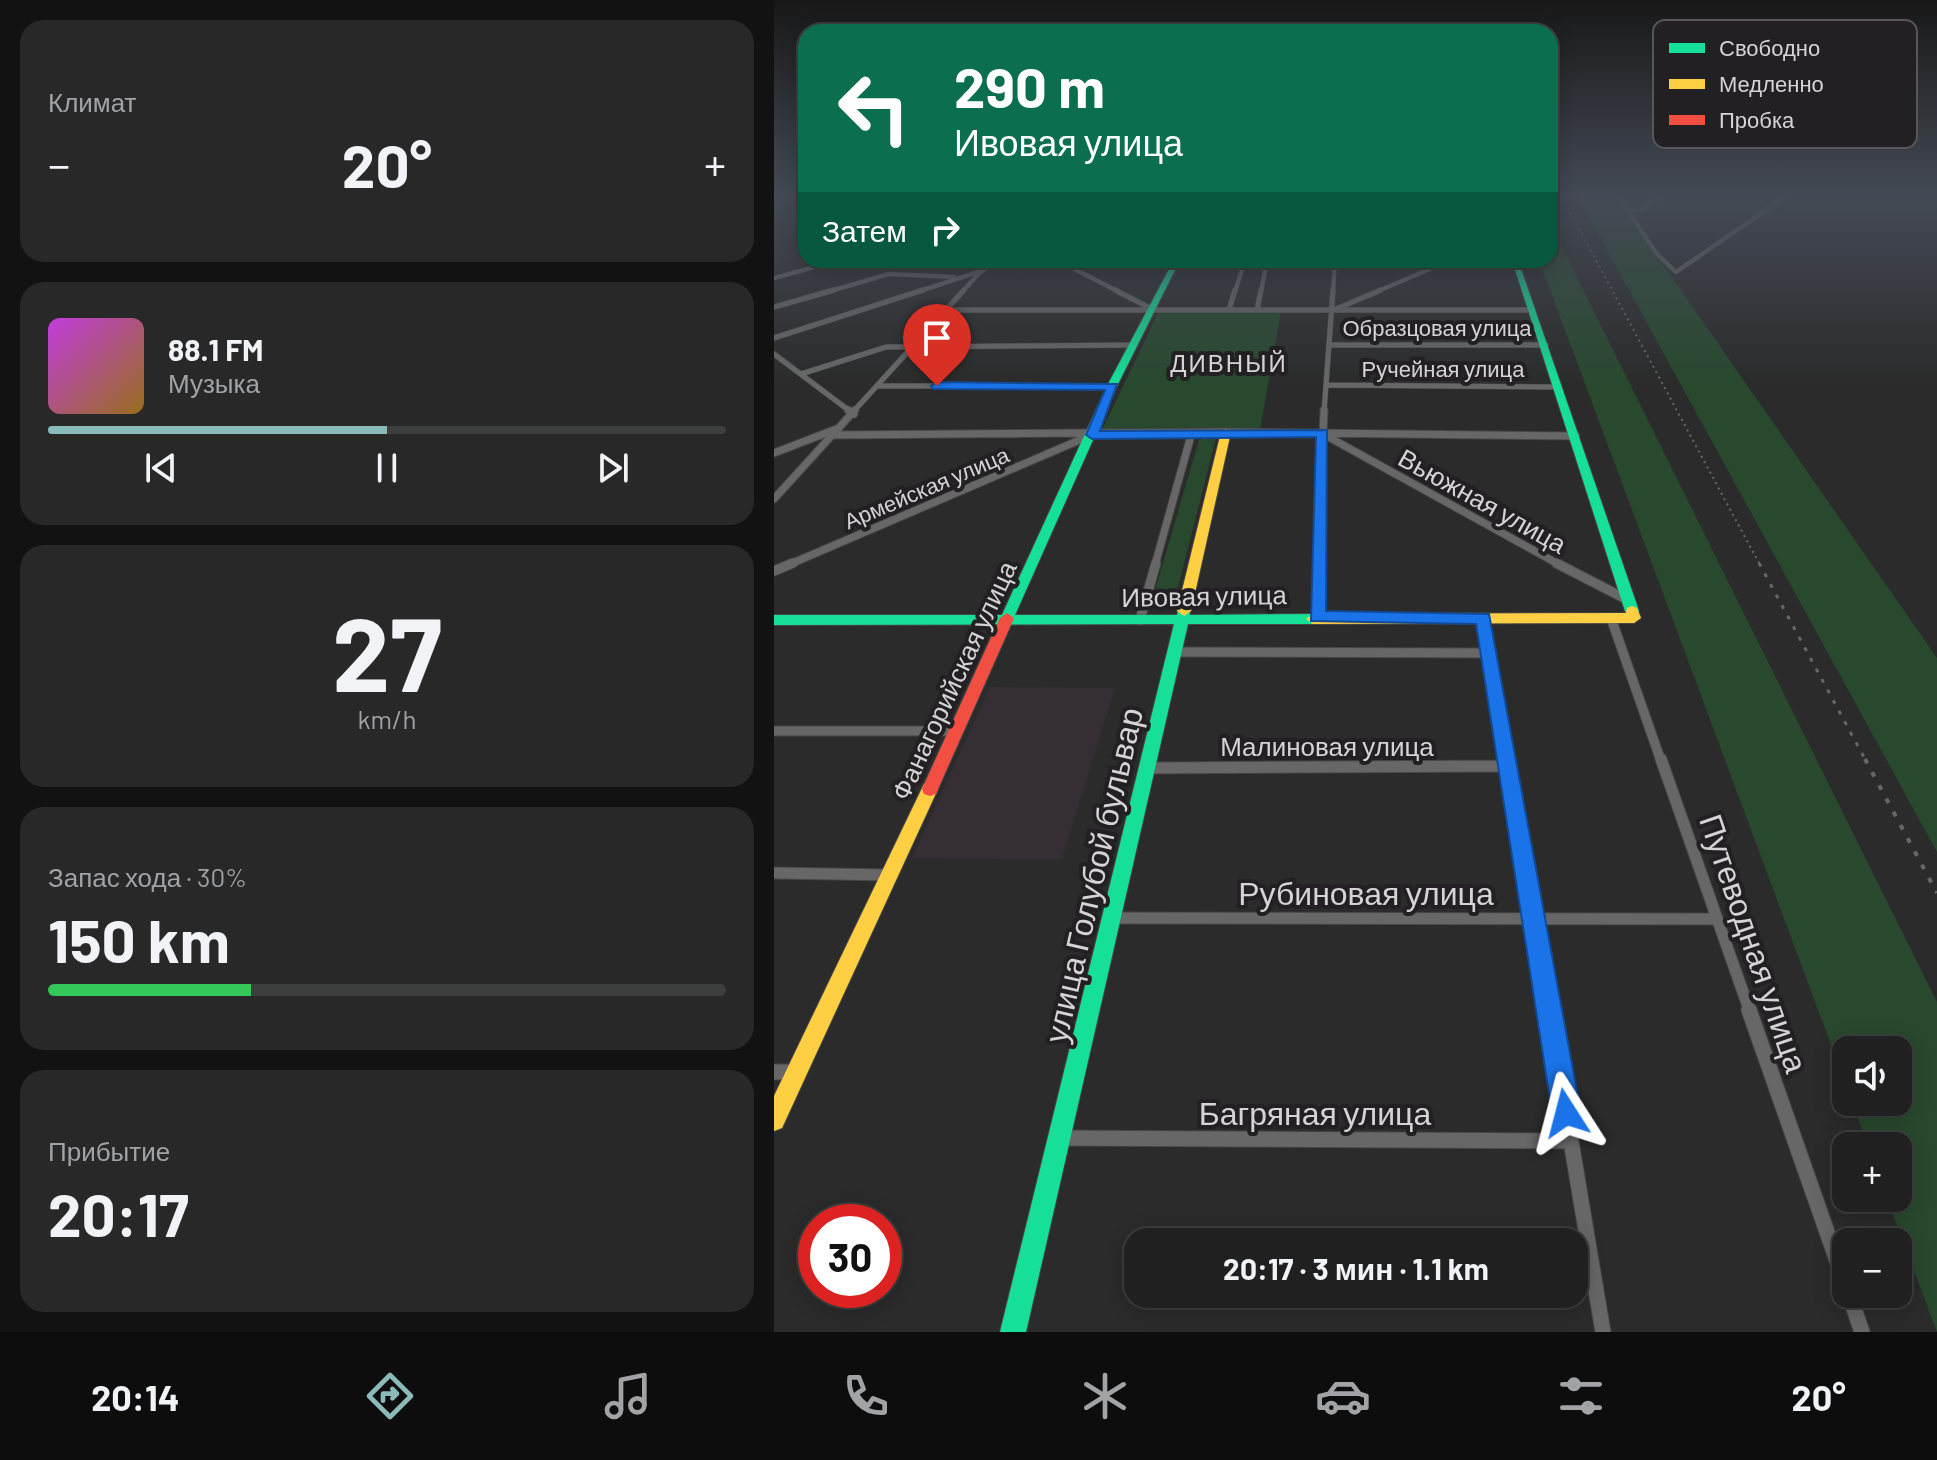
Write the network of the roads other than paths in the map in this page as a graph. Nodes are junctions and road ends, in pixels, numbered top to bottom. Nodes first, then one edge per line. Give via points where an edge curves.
1 (1660, 259) edge
2 (1695, 259) edge
3 (811, 268) edge
4 (1072, 268) edge
5 (1173, 268) edge
6 (1242, 268) edge
7 (1265, 268) edge
8 (1335, 268) edge
9 (1432, 268) edge
10 (1518, 268) edge
11 (984, 269) joint
12 (962, 277) junction
13 (774, 278) edge
14 (774, 307) edge
15 (949, 310) junction
16 (1153, 310) junction
17 (1229, 310) junction
18 (1257, 310) junction
19 (1333, 310) junction
20 (1532, 310) junction
21 (774, 338) edge
22 (1134, 345) junction
23 (1329, 345) junction
24 (1546, 345) junction
25 (916, 346) junction
26 (774, 354) edge
27 (801, 374) junction
28 (1326, 385) junction
29 (879, 386) junction
30 (1112, 386) junction
31 (1559, 387) junction
32 (854, 414) junction
33 (842, 426) junction
34 (1192, 432) junction
35 (1226, 432) junction
36 (1322, 433) junction
37 (834, 435) junction
38 (1092, 435) junction
39 (1576, 436) junction
40 (774, 453) edge
41 (774, 499) edge
42 (774, 571) edge
43 (1626, 599) junction
44 (1317, 617) junction
45 (1483, 618) junction
46 (1611, 618) junction
47 (1180, 619) junction
48 (774, 620) edge
49 (1006, 620) junction
50 (1140, 620) junction
51 (1173, 652) junction
52 (1489, 653) junction
53 (774, 731) edge
54 (953, 731) junction
55 (1508, 766) junction
56 (1147, 768) junction
57 (774, 873) edge
58 (891, 875) junction
59 (1110, 918) junction
60 (1535, 919) junction
61 (1717, 919) junction
62 (774, 1072) edge
63 (796, 1072) junction
64 (774, 1120) edge
65 (1058, 1138) junction
66 (1571, 1141) junction
67 (1832, 1246) edge
68 (1854, 1308) edge
69 (1013, 1332) edge
70 (1603, 1332) edge
71 (1862, 1332) edge

1 - 2 street via 1676,272
3 - 13 street
4 - 16 street
5 - 16 street, Фанагорийская улица
6 - 17 street
7 - 18 street
8 - 19 street
9 - 19 street
10 - 20 street
11 - 12 street
11 - 15 street
12 - 14 street via 889,274
12 - 21 street
15 - 16 street
15 - 25 street
16 - 17 street
16 - 22 street, Фанагорийская улица
17 - 18 street
18 - 19 street
19 - 20 street
19 - 23 street
20 - 24 street
22 - 25 street
22 - 30 street, Фанагорийская улица
23 - 24 street, Образцовая улица
23 - 28 street
24 - 31 street
25 - 27 street via 875,349
25 - 29 street
26 - 27 street
27 - 32 street
28 - 31 street, Ручейная улица
28 - 36 street
29 - 30 street
29 - 32 street
30 - 38 street, Фанагорийская улица
31 - 39 street
32 - 33 street
33 - 37 street
33 - 40 street
34 - 35 street
34 - 38 street
34 - 50 street
35 - 36 street
35 - 47 street, улица Голубой бульвар
36 - 39 street
36 - 43 street, Вьюжная улица
36 - 44 street
37 - 38 street
37 - 41 street
38 - 42 street, Армейская улица
38 - 49 street, Фанагорийская улица
39 - 43 street
43 - 46 street, Ивовая улица via 1634,618
44 - 45 street, Ивовая улица
44 - 47 street, Ивовая улица
45 - 46 street, Ивовая улица
45 - 52 street
46 - 61 street, Путеводная улица
47 - 50 street, Ивовая улица
47 - 51 street, улица Голубой бульвар
48 - 49 street, Ивовая улица
49 - 50 street, Ивовая улица
49 - 54 street, Фанагорийская улица
51 - 52 street
51 - 56 street, улица Голубой бульвар
52 - 55 street
53 - 54 street
54 - 58 street, Фанагорийская улица
55 - 56 street, Малиновая улица
55 - 60 street
56 - 59 street, улица Голубой бульвар
57 - 58 street
58 - 63 street, Фанагорийская улица
59 - 60 street, Рубиновая улица
59 - 65 street, улица Голубой бульвар
60 - 61 street, Рубиновая улица
60 - 66 street
61 - 67 street, Путеводная улица
62 - 63 street
63 - 64 street, Фанагорийская улица
65 - 66 street, Багряная улица
65 - 69 street, улица Голубой бульвар
66 - 70 street
68 - 71 street

